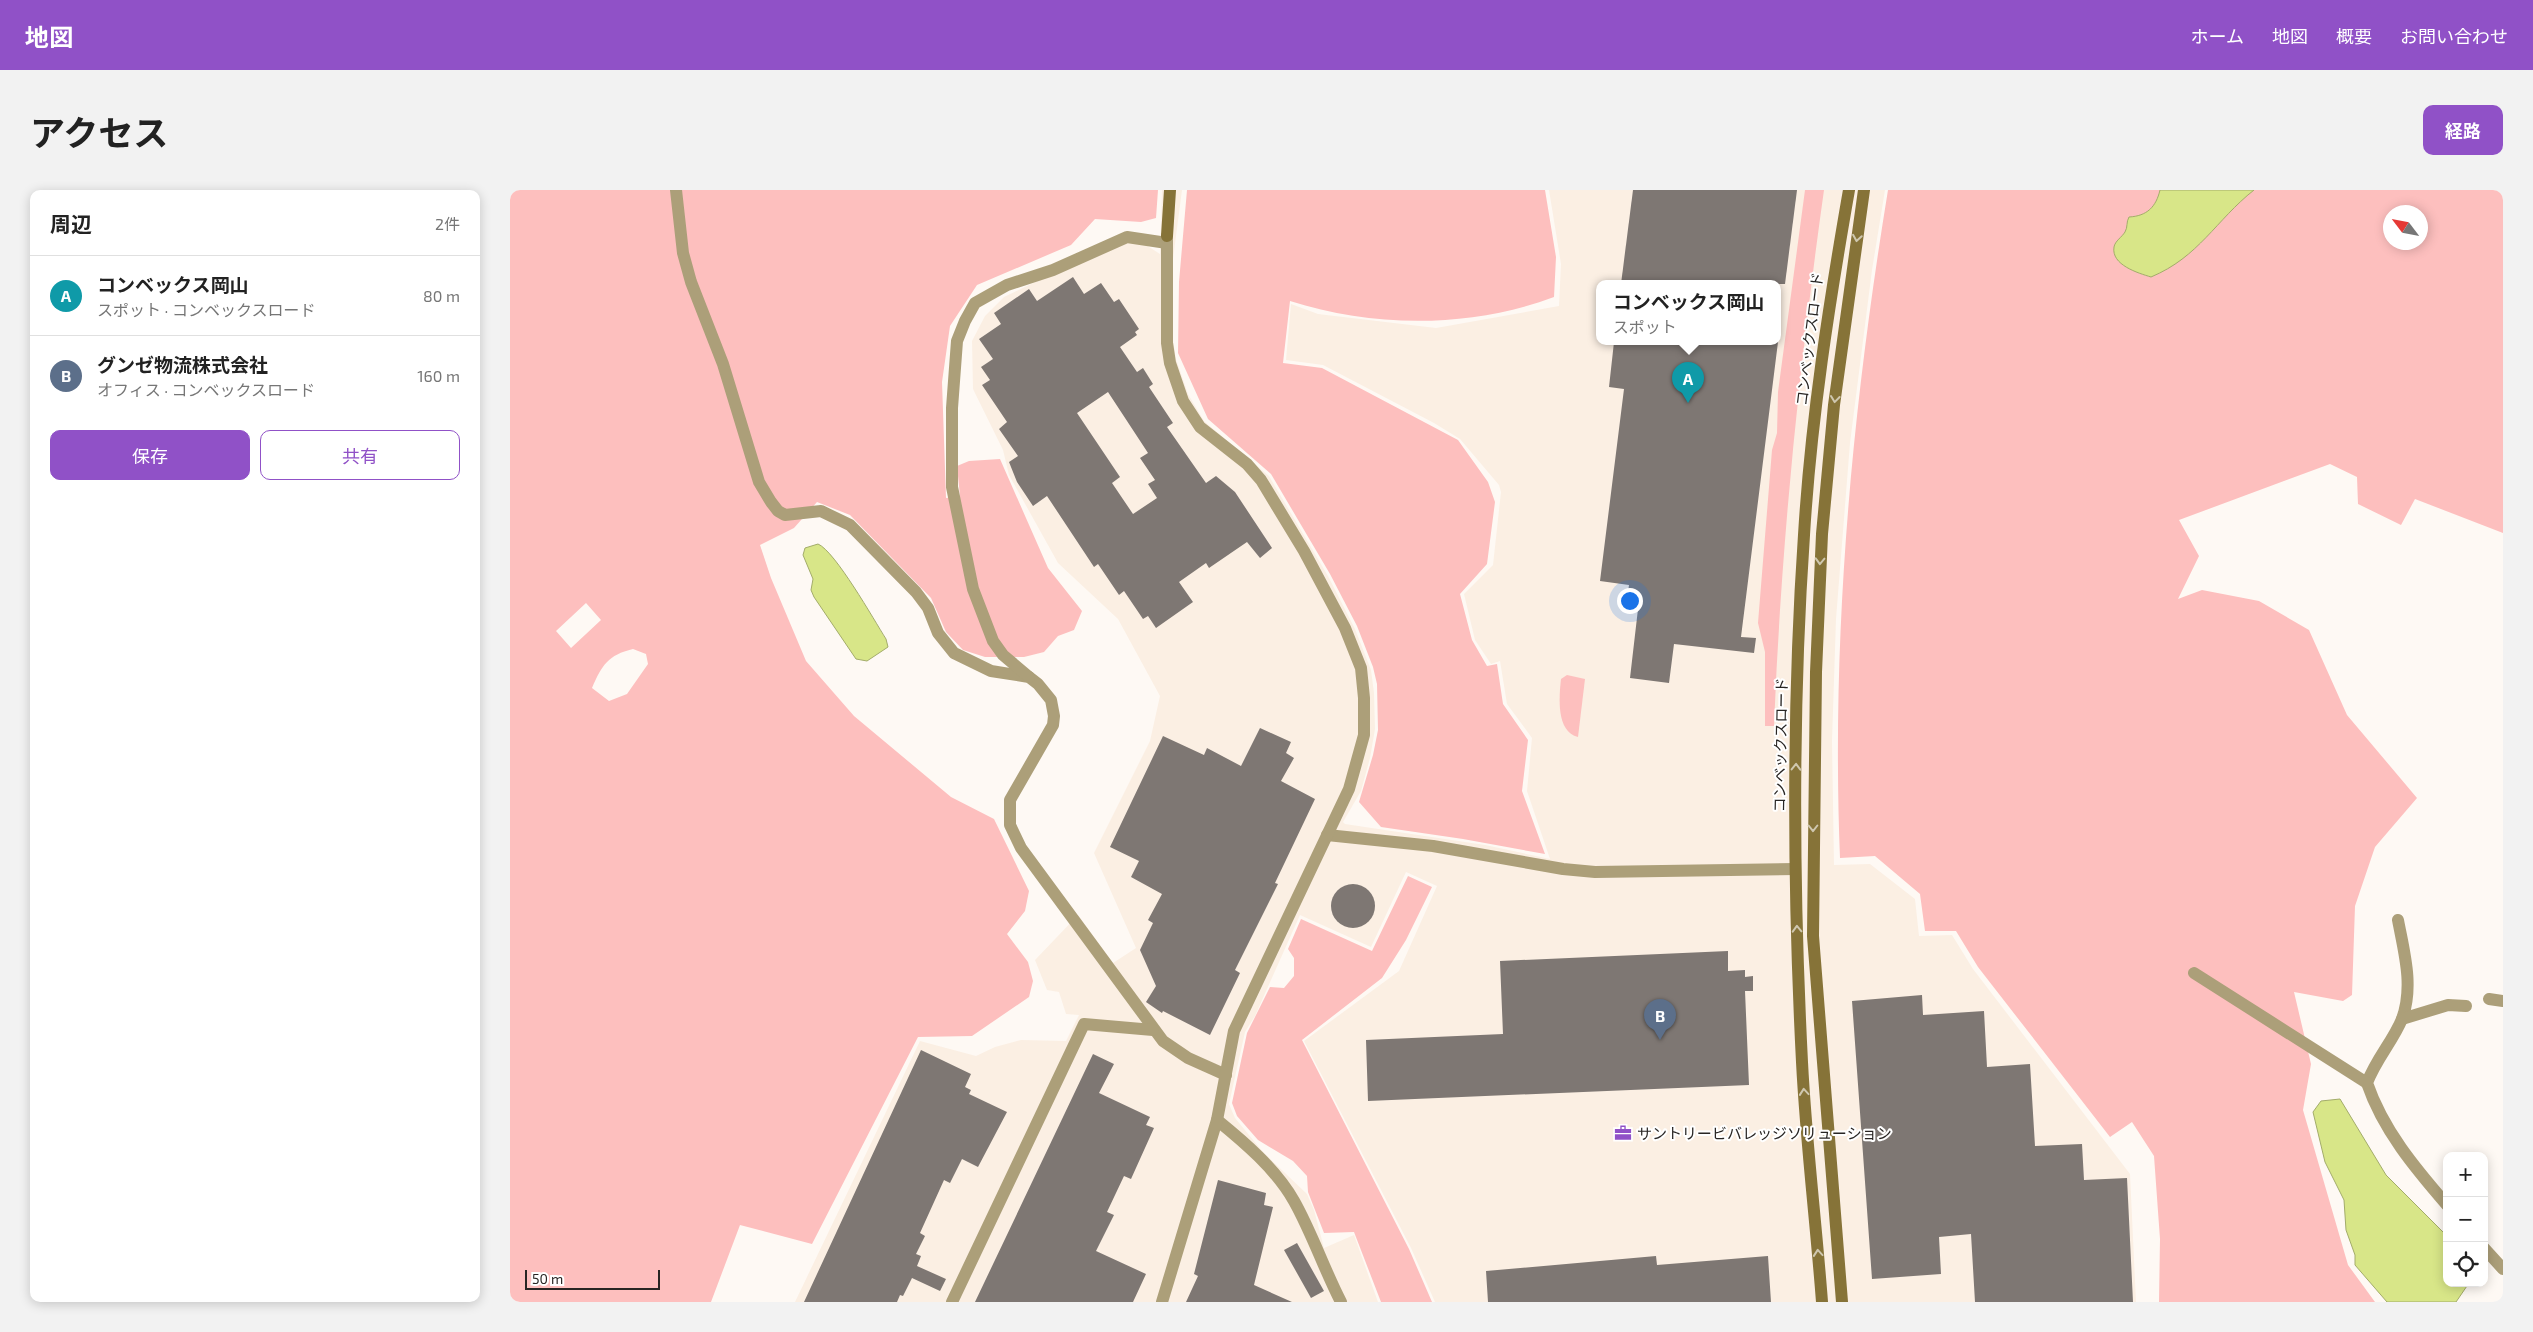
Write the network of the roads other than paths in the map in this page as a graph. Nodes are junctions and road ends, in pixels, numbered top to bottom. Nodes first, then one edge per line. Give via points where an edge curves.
1 (676, 190) edge
2 (1170, 190) edge
3 (1849, 190) edge
4 (1864, 190) edge
5 (1167, 239) junction
6 (1029, 678) junction
7 (1327, 835) junction
8 (1795, 869) junction
9 (2398, 920) dead end
10 (2194, 973) dead end
11 (2489, 999) dead end
12 (2503, 1002) edge
13 (2466, 1006) dead end
14 (2402, 1019) junction
15 (1153, 1030) junction
16 (1226, 1075) junction
17 (2367, 1084) junction
18 (1217, 1120) junction
19 (2443, 1200) edge
20 (2488, 1252) edge
21 (2503, 1269) edge
22 (952, 1302) edge
23 (1162, 1302) edge
24 (1341, 1302) edge
25 (1822, 1302) edge
26 (1842, 1302) edge

1 - 6 street via 683,253 691,282 723,364 759,482 771,502 785,515 821,511 850,525 916,592 928,608 938,633 954,653 991,671
2 - 5 street
8 -> 3 street, コンベックスロード via 1797,668 1804,533 1832,287
4 -> 26 street via 1838,377 1822,534 1814,740 1814,936
5 - 6 street via 1126,237 1053,270 1007,285 975,303 957,341 952,408 952,487 973,589 993,641 1003,655
5 - 7 street via 1167,344 1182,401 1200,427 1247,464 1261,480 1346,628 1361,668 1363,743 1349,789
6 - 15 street via 1051,700 1053,725 1010,800 1010,825 1021,848
7 - 8 street via 1433,846 1595,872
7 - 16 street via 1234,1031
25 -> 8 street, コンベックスロード via 1802,1064
9 - 14 street via 2408,972
10 - 17 street
11 - 12 street
13 - 14 street via 2448,1005
14 - 17 street via 2373,1065
15 - 16 street via 1188,1058
15 - 22 street via 1084,1024
16 - 18 street
17 - 19 street via 2390,1130 2414,1167
18 - 23 street
18 - 24 street via 1272,1172 1293,1199
20 - 21 street

